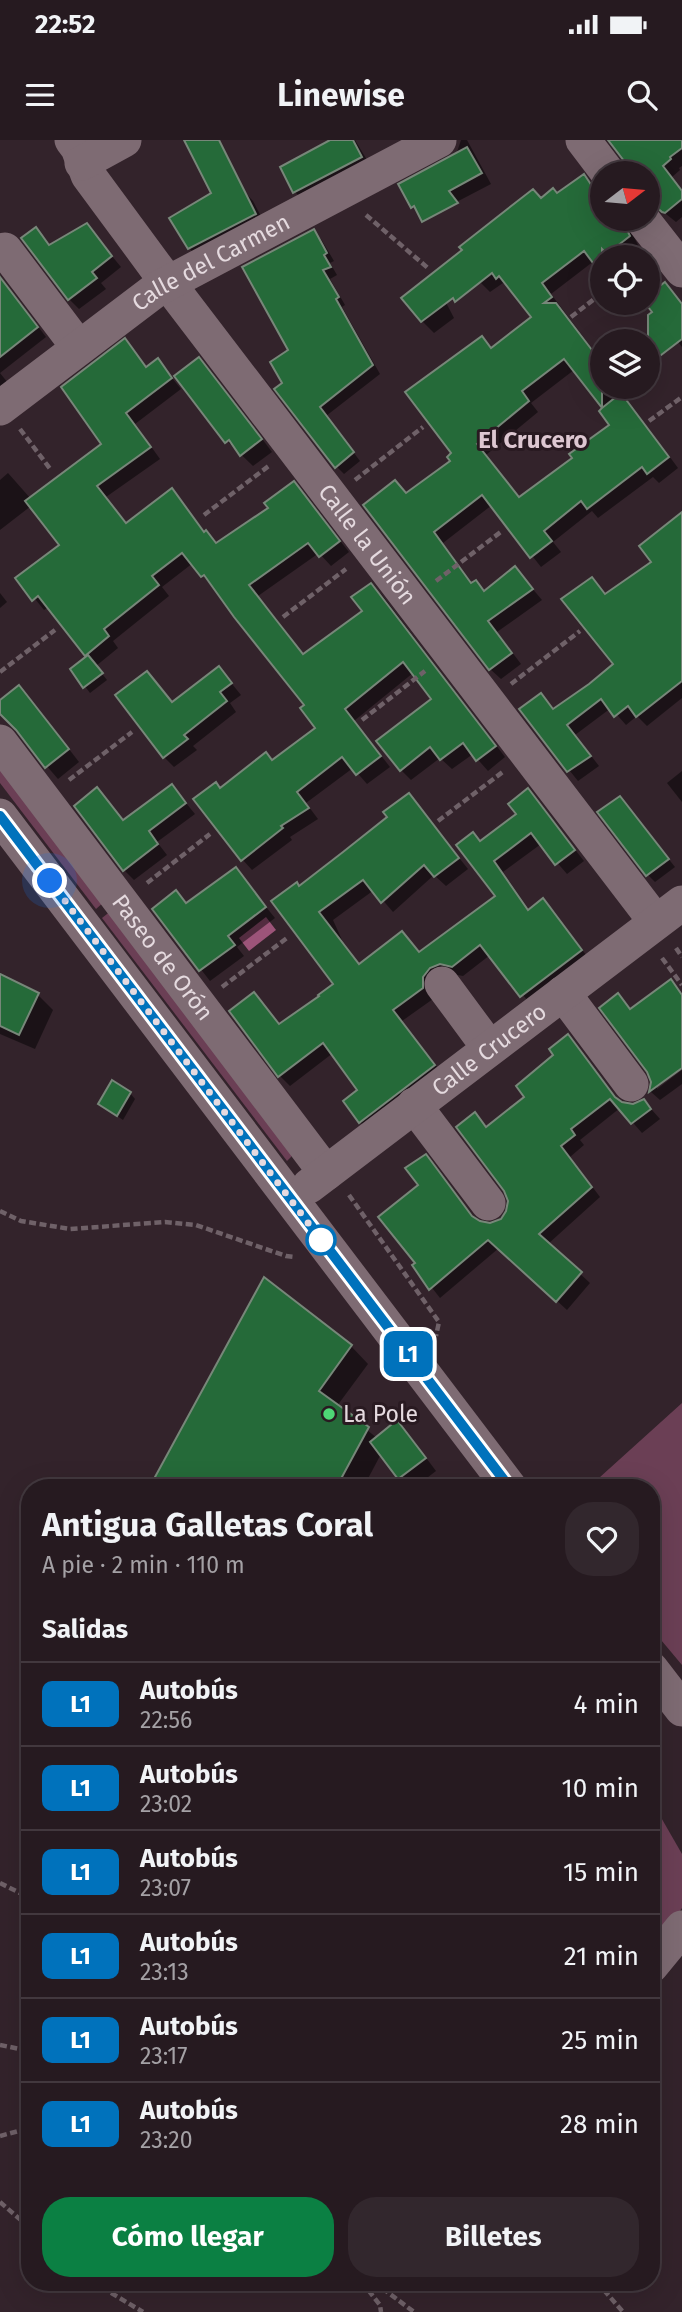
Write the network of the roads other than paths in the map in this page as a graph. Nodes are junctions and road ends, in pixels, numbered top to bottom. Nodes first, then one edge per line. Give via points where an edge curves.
1 (124, 140) edge
2 (439, 140) edge
3 (583, 140) edge
4 (77, 151) edge
5 (599, 161) edge
6 (651, 231) edge
7 (5, 250) dead end
8 (682, 271) edge
9 (168, 283) junction
10 (70, 336) dead end
11 (6, 413) edge
12 (0, 742) edge
13 (0, 816) edge
14 (666, 927) edge
15 (442, 984) dead end
16 (563, 993) junction
17 (479, 1034) dead end
18 (631, 1084) dead end
19 (414, 1105) junction
20 (337, 1184) junction
21 (292, 1199) junction
22 (488, 1203) dead end
23 (503, 1479) edge
24 (660, 1681) edge
25 (682, 1709) edge
26 (682, 1928) edge
27 (660, 1955) edge

1 - 4 street
2 - 9 street, Calle del Carmen
3 - 5 street
4 - 9 street, Calle la Unión via 88,175
6 - 8 street
7 - 10 street
9 - 11 street, Calle del Carmen
9 - 14 street, Calle la Unión
12 - 20 street, Paseo de Orón
13 - 21 street
14 - 16 street, Calle Crucero
15 - 17 street, Calle Crucero
16 - 18 street, Calle Crucero
16 - 19 street, Calle Crucero
19 - 20 street, Calle Crucero
19 - 22 street, Calle Crucero
20 - 21 street, Calle Crucero
21 - 23 street
24 - 25 street
26 - 27 street

